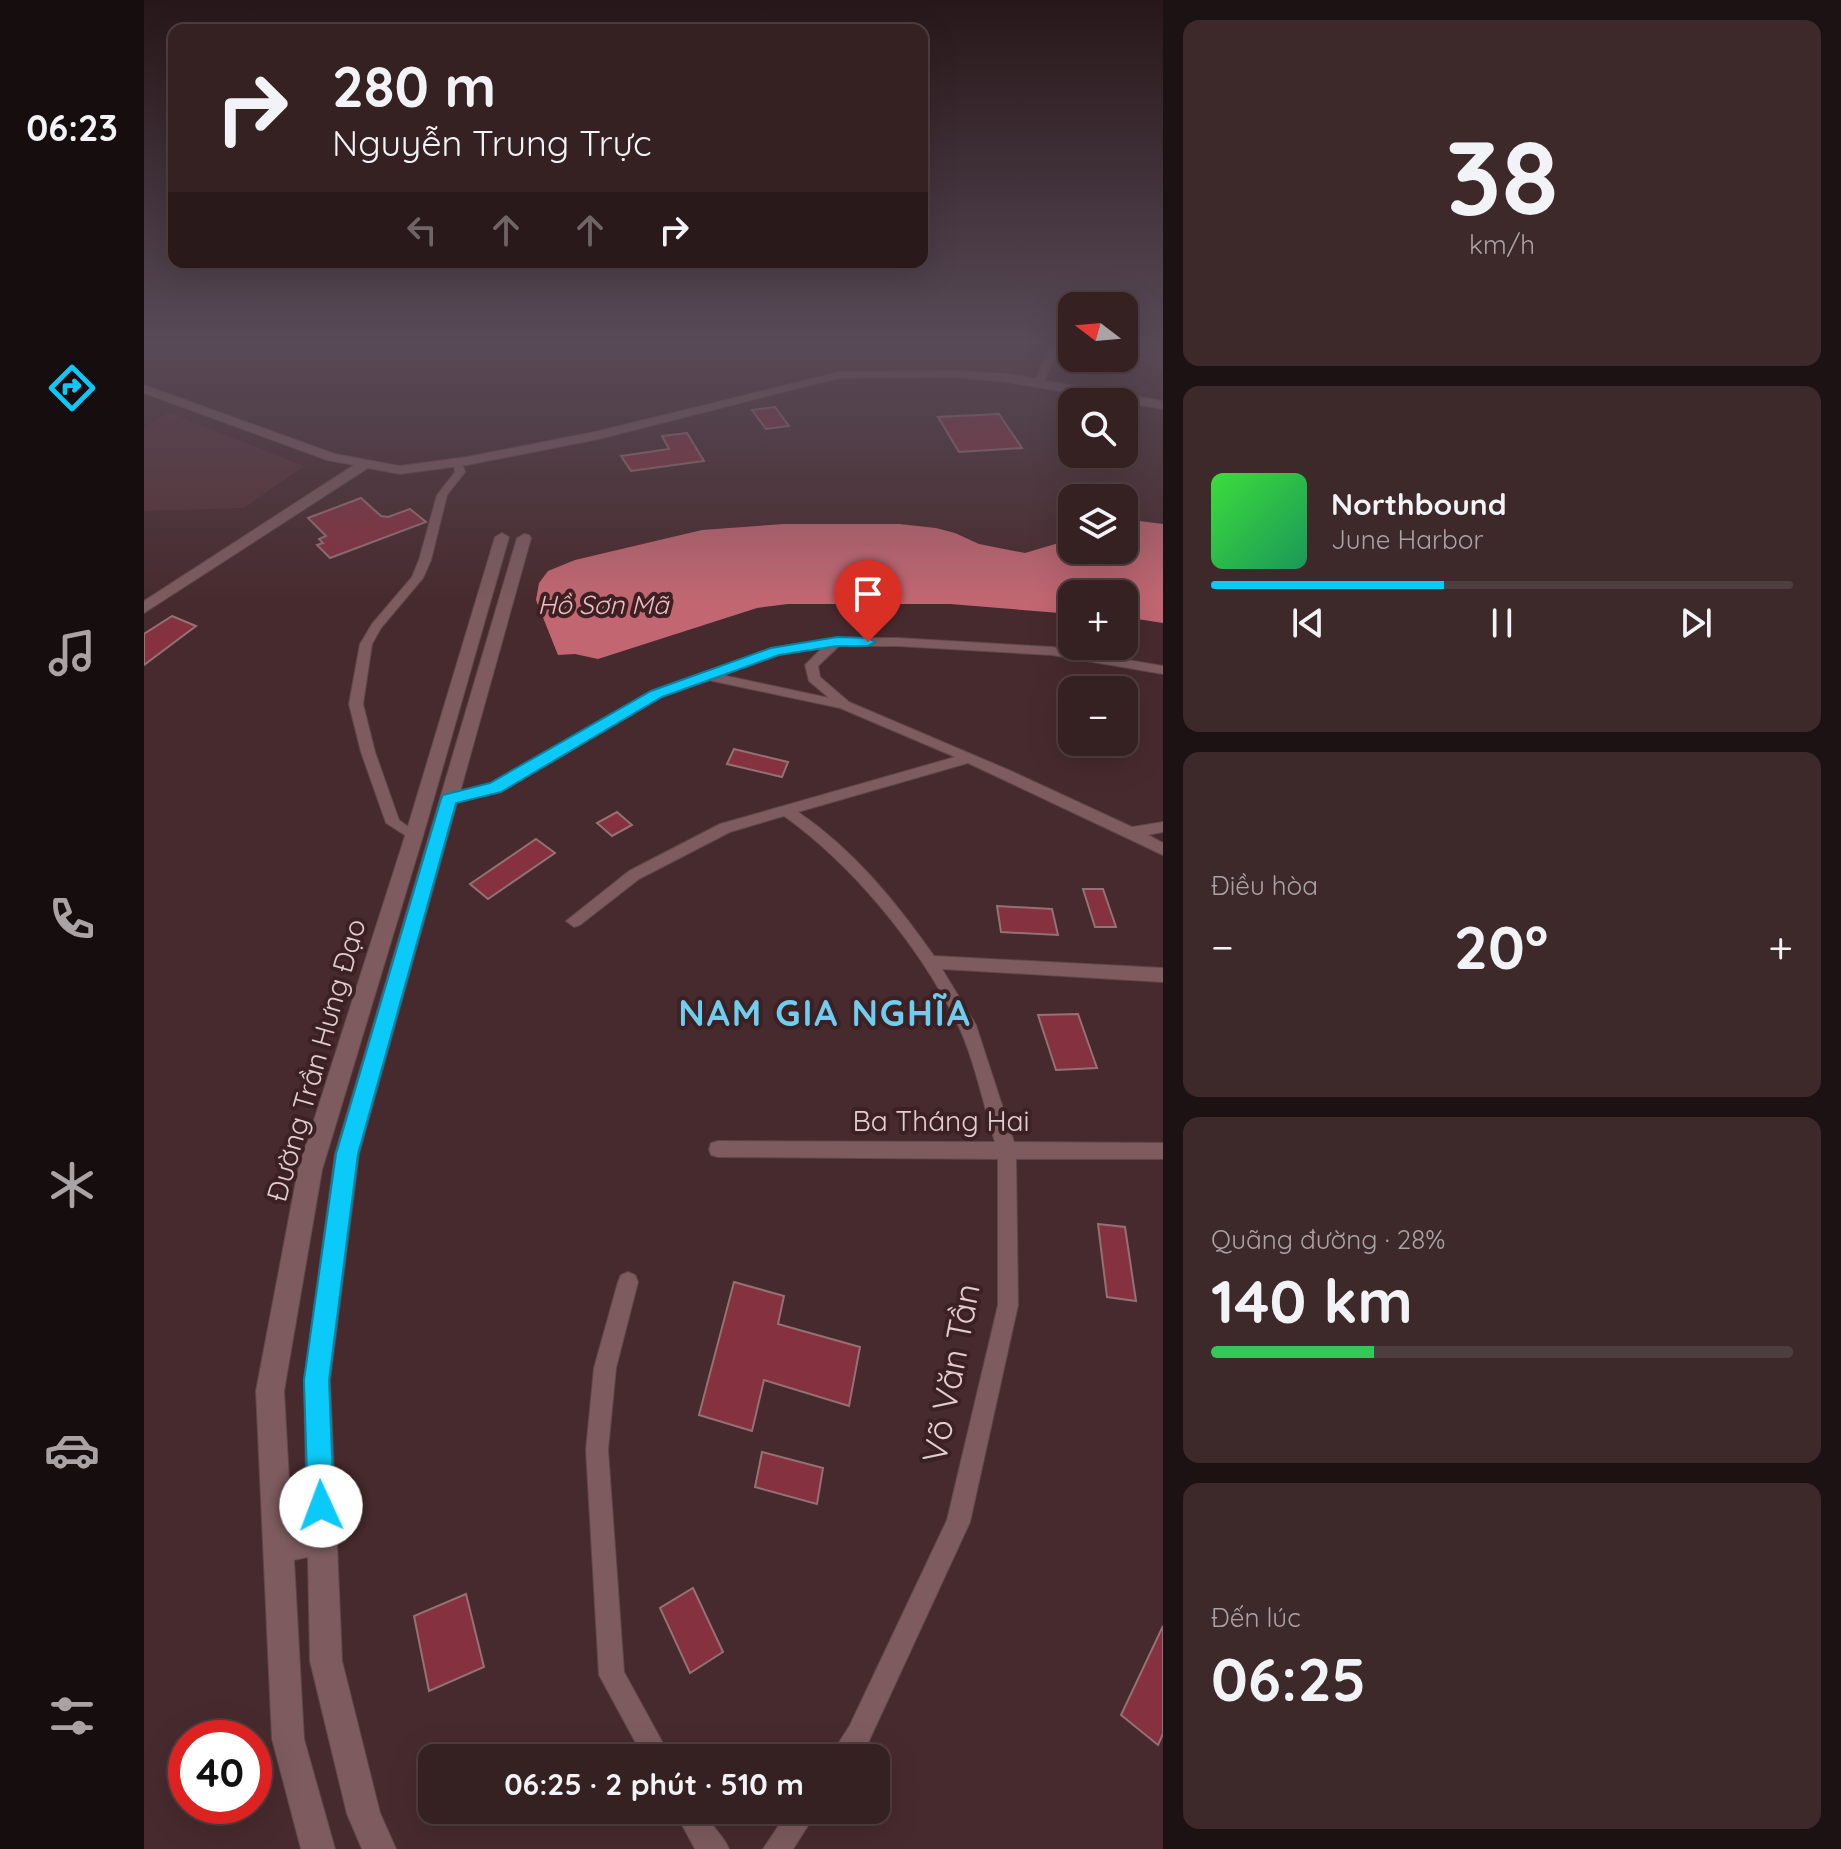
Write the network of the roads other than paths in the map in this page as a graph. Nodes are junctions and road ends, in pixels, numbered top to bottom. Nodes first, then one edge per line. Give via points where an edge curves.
1 (253, 428) edge
2 (626, 428) edge
3 (457, 462) junction
4 (363, 465) junction
5 (513, 537) dead end
6 (144, 608) edge
7 (837, 642) junction
8 (1163, 670) edge
9 (707, 676) junction
10 (844, 705) junction
11 (969, 758) junction
12 (437, 798) junction
13 (785, 810) junction
14 (1163, 827) edge
15 (1131, 832) junction
16 (414, 836) junction
17 (1163, 850) edge
18 (574, 921) dead end
19 (929, 962) junction
20 (1163, 975) edge
21 (718, 1149) dead end
22 (1007, 1149) junction
23 (1163, 1151) edge
24 (628, 1282) dead end
25 (322, 1538) junction
26 (278, 1550) junction
27 (650, 1744) edge
28 (852, 1744) edge
29 (695, 1824) edge
30 (795, 1824) edge
31 (318, 1849) edge
32 (379, 1849) edge
33 (715, 1849) edge
34 (777, 1849) edge

1 - 4 street
2 - 3 street
3 - 4 street via 400,470
3 - 16 street via 460,472 442,495 417,578 366,644 356,704 393,823
4 - 6 street
5 - 12 street, Đường Trần Hưng Đạo
7 - 8 street via 1052,651
7 - 9 street via 776,651
7 - 10 street via 811,665 814,678
9 - 10 street
9 - 12 street via 656,694 495,788
10 - 11 street
11 - 13 street
11 - 15 street
12 - 16 street, Đường Trần Hưng Đạo
12 - 25 street, Đường Trần Hưng Đạo via 347,1154 317,1380
13 - 18 street via 725,828 634,875
13 - 19 street, Võ Văn Tần via 821,835 896,914
14 - 15 street
15 - 17 street
16 - 26 street, Đường Trần Hưng Đạo via 310,1170 270,1391
19 - 20 street
19 - 22 street, Võ Văn Tần via 967,1025
21 - 22 street, Ba Tháng Hai
22 - 23 street, Ba Tháng Hai
22 - 28 street, Võ Văn Tần via 1008,1305 958,1522
24 - 27 street via 605,1368 597,1450 612,1675
25 - 26 street
25 - 32 street, Đường Trần Hưng Đạo via 326,1661 364,1814
26 - 31 street, Đường Trần Hưng Đạo via 288,1739
29 - 33 street
30 - 34 street

